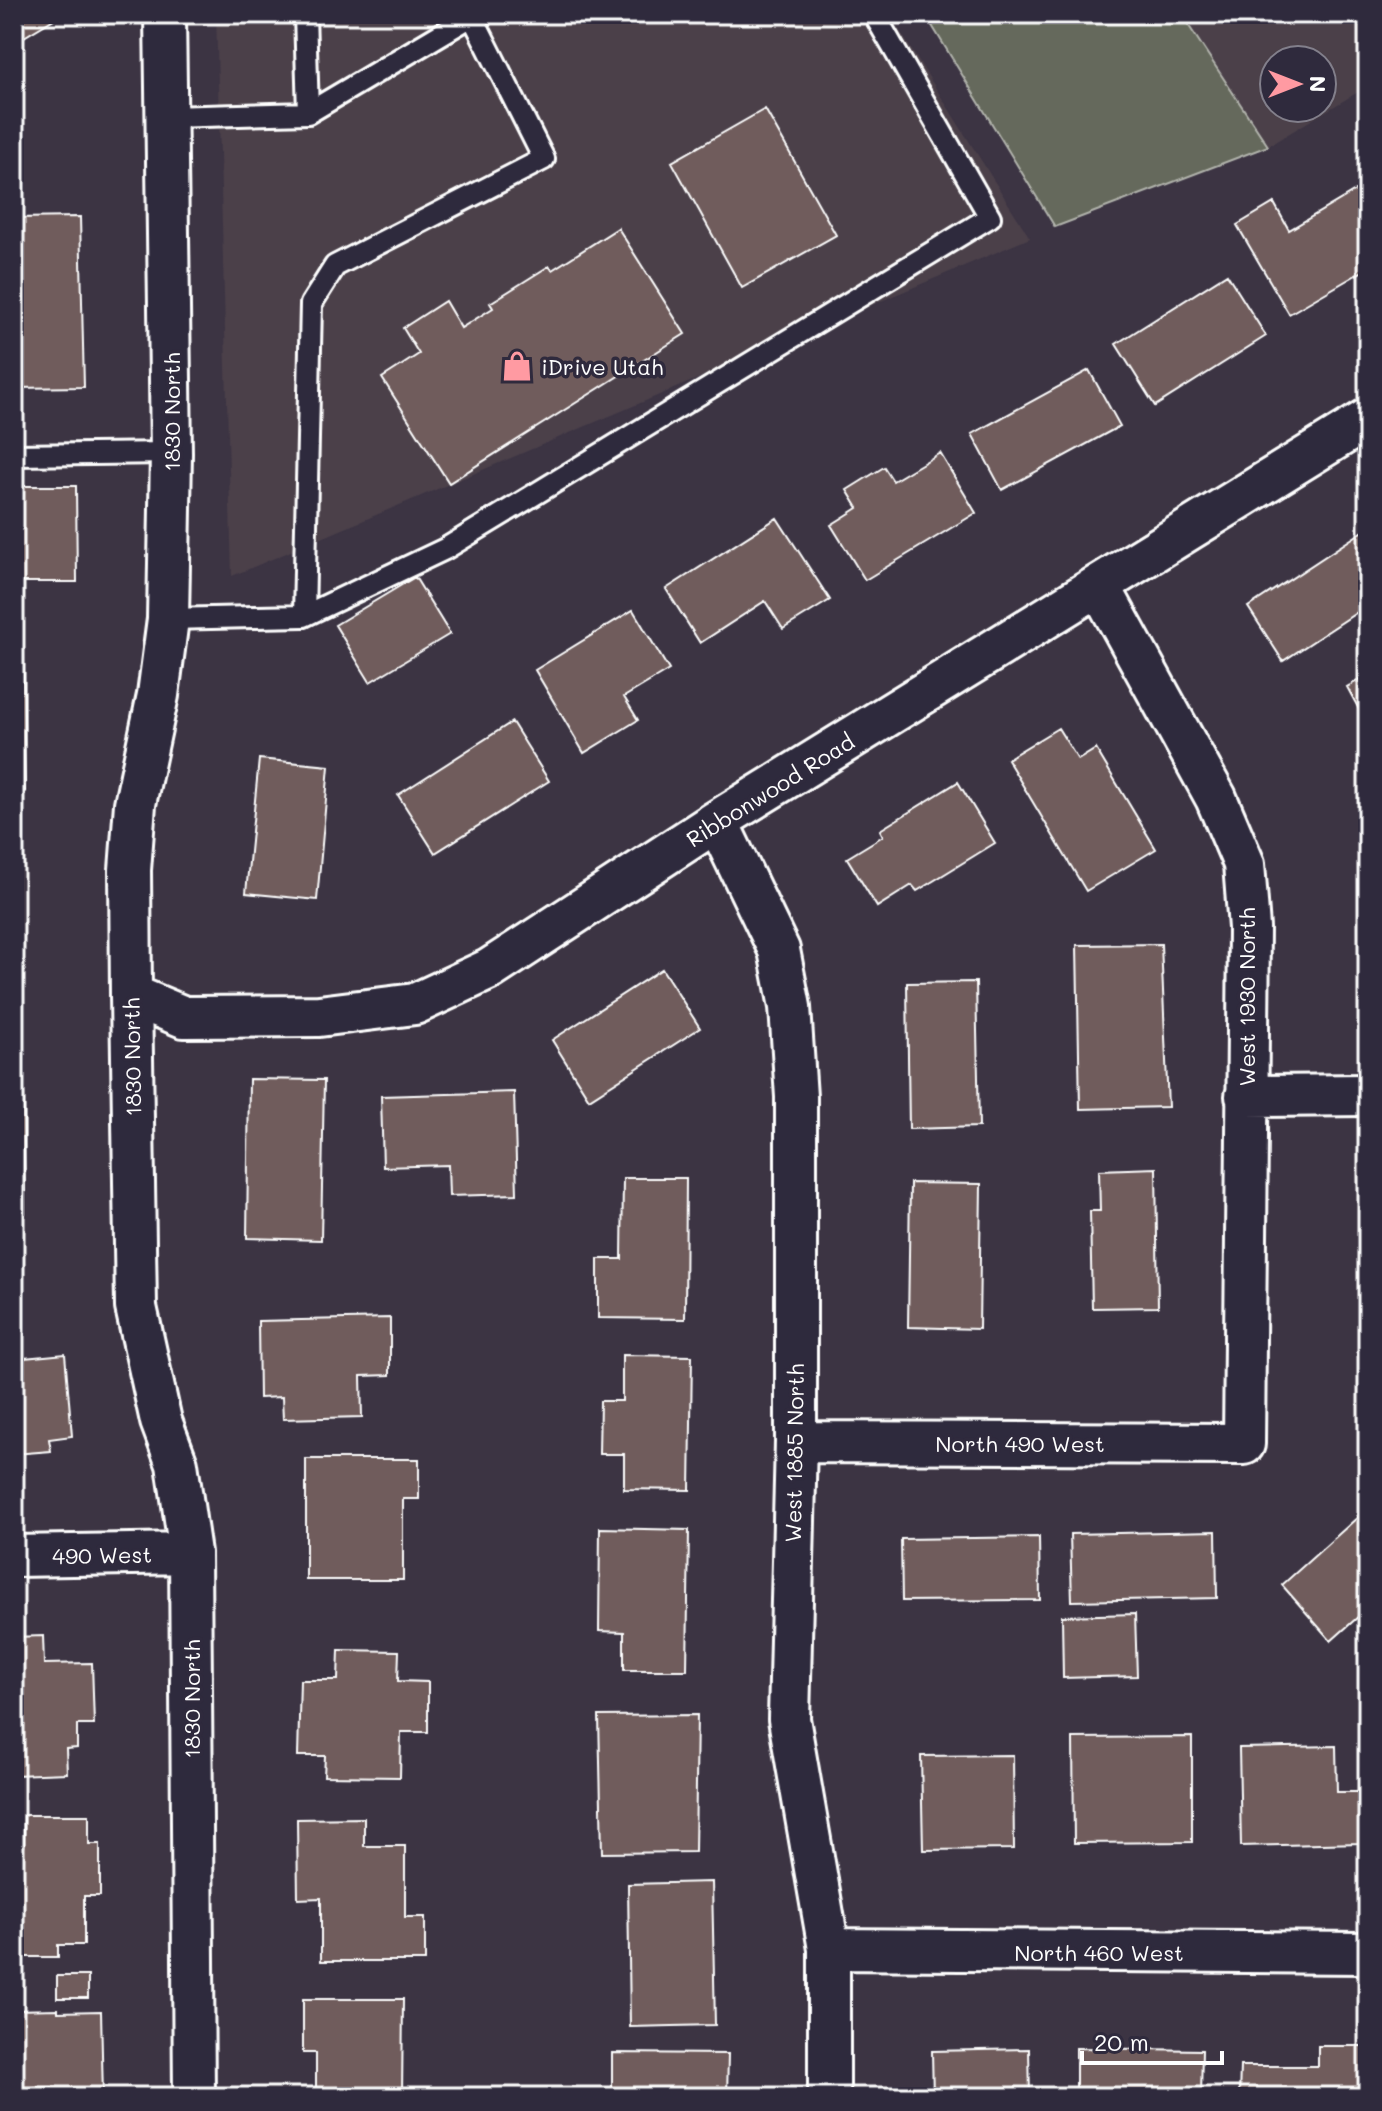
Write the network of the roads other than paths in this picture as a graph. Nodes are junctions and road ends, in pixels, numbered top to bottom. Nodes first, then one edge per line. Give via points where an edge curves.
1 (165, 14) edge
2 (305, 14) edge
3 (874, 14) edge
4 (474, 15) edge
5 (308, 113) junction
6 (168, 117) junction
7 (1368, 419) edge
8 (171, 453) junction
9 (14, 455) edge
10 (1100, 587) junction
11 (304, 616) junction
12 (168, 619) junction
13 (717, 821) junction
14 (131, 995) junction
15 (1368, 1095) edge
16 (1246, 1096) junction
17 (796, 1442) junction
18 (1244, 1444) joint
19 (190, 1553) junction
20 (14, 1556) edge
21 (829, 1949) junction
22 (1368, 1953) edge
23 (194, 2097) edge
24 (829, 2097) edge

1 - 6 street, 1830 North
2 - 5 lane
3 - 11 lane via 990,217 445,549
4 - 5 lane
4 - 11 lane via 544,159 335,266 311,304
5 - 6 lane
6 - 8 street, 1830 North
7 - 10 street, Ribbonwood Road
8 - 9 lane
8 - 12 street, 1830 North
10 - 13 street, Ribbonwood Road
10 - 16 street, West 1930 North via 1216,798 1244,864 1249,928
11 - 12 lane
12 - 14 street, 1830 North via 135,804
13 - 14 street, Ribbonwood Road via 490,969 415,1004 319,1016 184,1017
13 - 17 street, West 1885 North via 779,950 790,1007 796,1097
14 - 19 street, 1830 North via 136,1307 161,1421 177,1464
15 - 16 street
16 - 18 street, West 1930 North
17 - 18 street, North 490 West
17 - 21 street, West 1885 North via 789,1719
19 - 20 street, 490 West
19 - 23 street, 1830 North
21 - 22 street, North 460 West
21 - 24 street, West 1885 North

